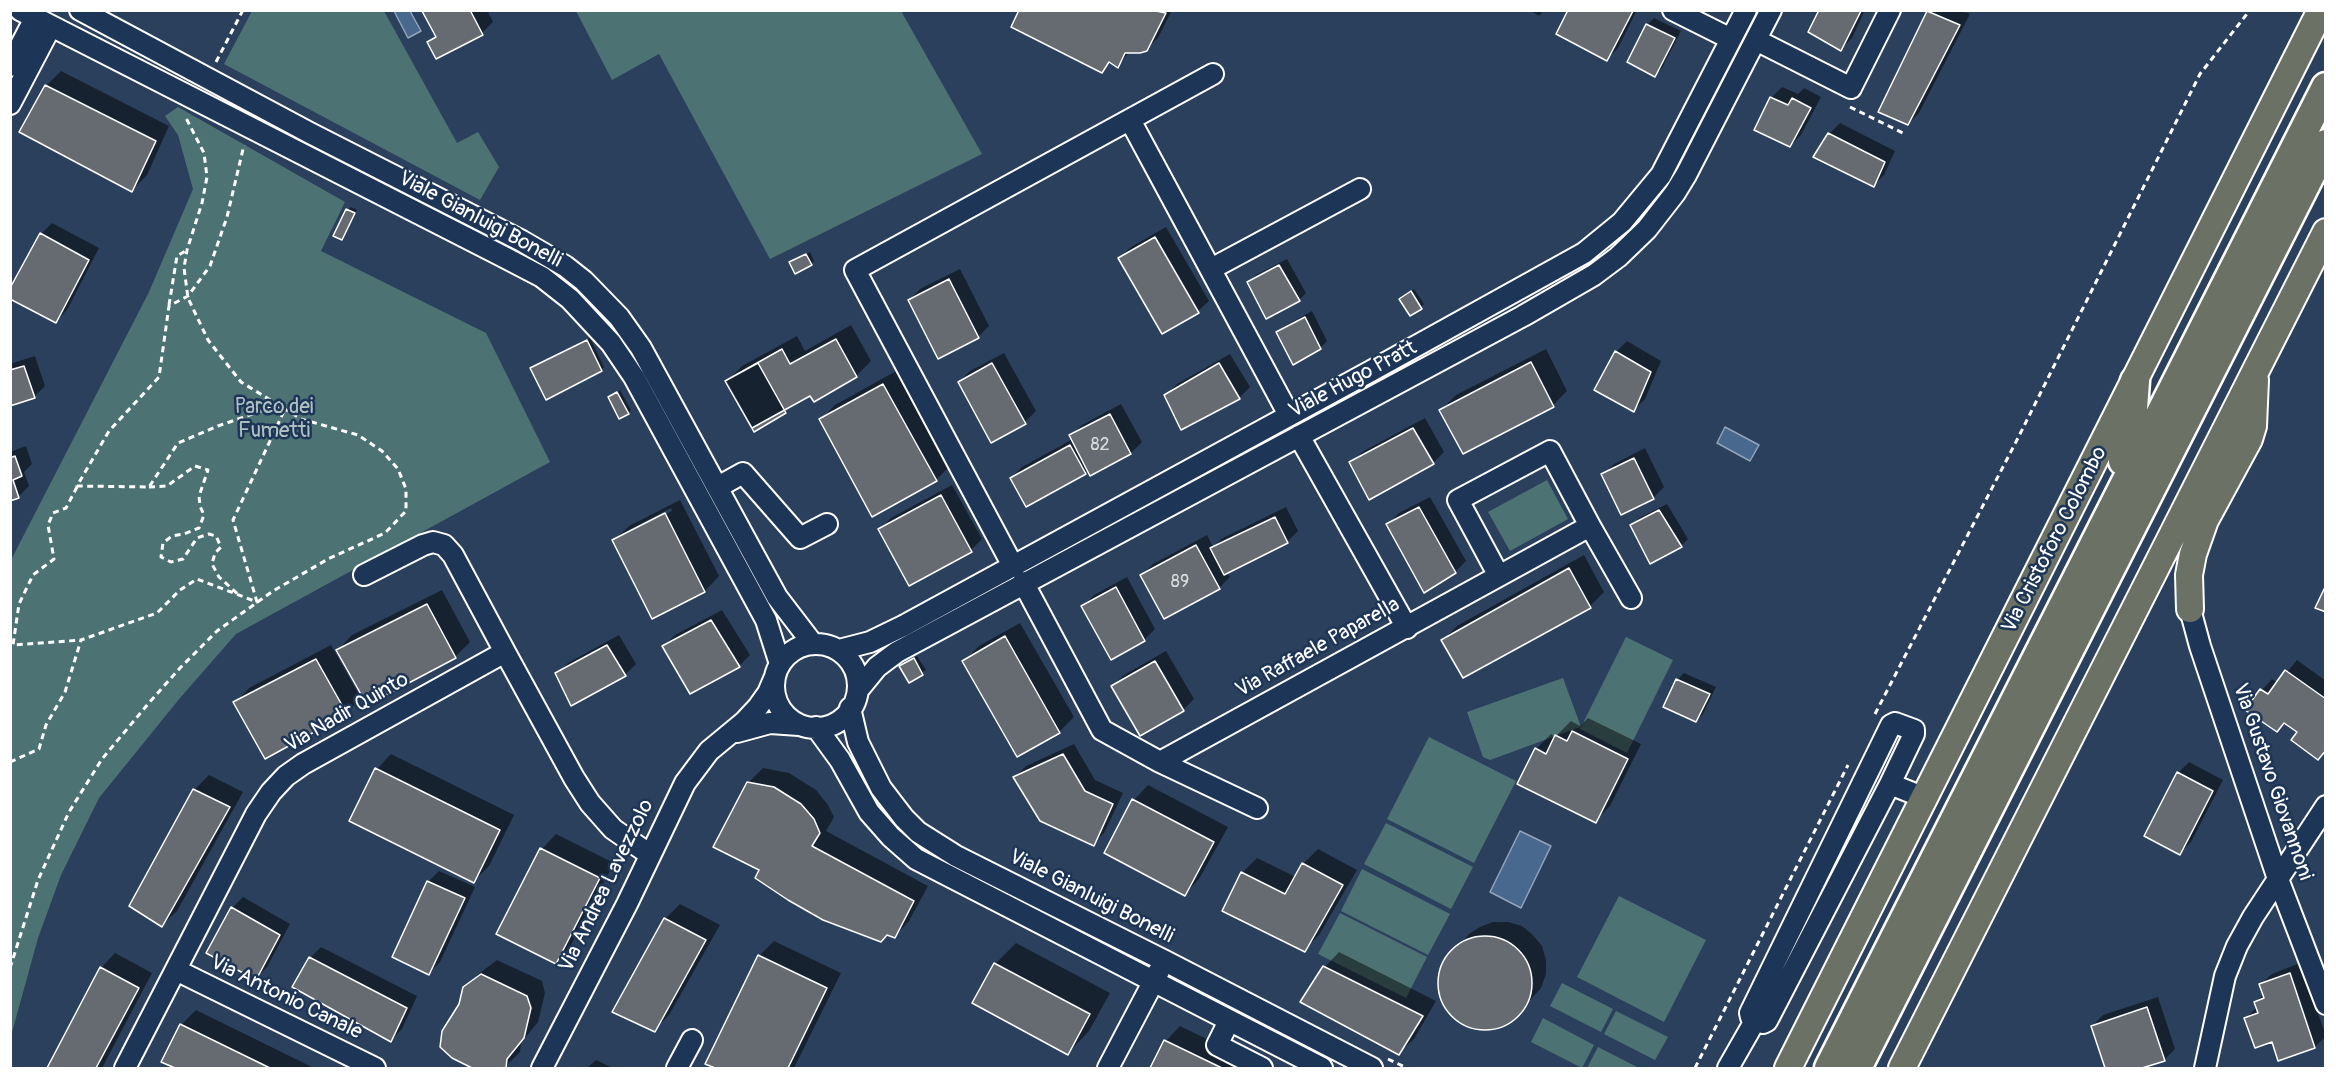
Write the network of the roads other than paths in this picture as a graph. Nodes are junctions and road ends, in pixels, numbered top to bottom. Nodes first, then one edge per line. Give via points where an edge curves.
1 (80, 10) edge
2 (1673, 10) edge
3 (1746, 10) edge
4 (1771, 10) edge
5 (1890, 10) edge
6 (2312, 10) edge
7 (2321, 10) edge
8 (35, 18) edge
9 (1731, 39) junction
10 (1756, 40) junction
11 (10, 66) edge
12 (1213, 74) dead end
13 (2325, 87) edge
14 (2278, 96) junction
15 (10, 104) edge
16 (1130, 120) junction
17 (2325, 144) edge
18 (1360, 189) dead end
19 (2323, 239) edge
20 (1211, 269) junction
21 (2255, 370) junction
22 (2135, 381) junction
23 (1289, 414) junction
24 (1299, 436) junction
25 (718, 487) junction
26 (827, 524) dead end
27 (1590, 526) junction
28 (1012, 566) junction
29 (364, 575) dead end
30 (1499, 576) junction
31 (1023, 582) junction
32 (1630, 598) dead end
33 (2190, 609) joint
34 (2053, 624) junction
35 (1407, 628) junction
36 (813, 644) junction
37 (839, 650) junction
38 (505, 652) junction
39 (777, 672) junction
40 (858, 689) junction
41 (850, 708) junction
42 (809, 727) junction
43 (729, 734) junction
44 (1160, 762) junction
45 (1890, 784) junction
46 (1925, 798) junction
47 (2325, 806) edge
48 (1257, 808) dead end
49 (650, 854) junction
50 (2278, 879) junction
51 (1165, 960) junction
52 (176, 970) junction
53 (1154, 980) junction
54 (2325, 1004) edge
55 (1756, 1019) junction
56 (1230, 1021) junction
57 (692, 1040) dead end
58 (353, 1063) edge
59 (125, 1068) edge
60 (375, 1068) edge
61 (542, 1068) edge
62 (677, 1068) edge
63 (1108, 1068) edge
64 (1262, 1068) edge
65 (1322, 1068) edge
66 (1372, 1068) edge
67 (1728, 1068) edge
68 (1788, 1068) edge
69 (1829, 1068) edge
70 (1857, 1068) edge
71 (1902, 1068) edge
72 (2205, 1068) edge

1 - 25 street, Viale Gianluigi Bonelli via 565,266 593,289 633,336
2 - 9 street
3 - 9 street, Viale Hugo Pratt
4 - 10 street, Viale Hugo Pratt
5 - 10 street via 1851,88
6 - 14 main road
7 - 14 main road, Via Cristoforo Colombo
8 - 11 street
8 - 15 street
8 - 39 street, Viale Gianluigi Bonelli via 554,285 611,343 634,377 766,620
9 - 23 street, Viale Hugo Pratt via 1661,175 1633,210 1600,241 1554,271
10 - 24 street, Viale Hugo Pratt via 1681,184 1662,212 1618,257 1561,294
12 - 16 street
13 - 34 highway, Via Cristoforo Colombo
14 - 22 main road, Via Cristoforo Colombo
16 - 20 street
16 - 28 street via 855,270
17 - 70 highway
18 - 20 street
19 - 21 main road
20 - 23 street
21 - 33 main road via 2253,426 2196,543 2189,574
21 - 71 main road
22 - 34 highway via 2128,448
22 - 46 main road, Via Cristoforo Colombo
23 - 28 street, Viale Hugo Pratt
24 - 31 street, Viale Hugo Pratt
24 - 35 street
25 - 26 street via 743,473 800,538
25 - 36 street, Viale Gianluigi Bonelli via 777,597
27 - 30 street, Via Raffaele Paparella
27 - 30 street via 1550,451 1458,500
27 - 32 street
28 - 37 street, Viale Hugo Pratt via 880,637
29 - 38 street via 423,545 444,545
30 - 35 street, Via Raffaele Paparella
31 - 40 street, Viale Hugo Pratt via 890,656
31 - 44 street via 1102,730
33 - 50 street, Via Gustavo Giovannoni
34 - 69 highway, Via Cristoforo Colombo
35 - 44 street, Via Raffaele Paparella
36 - 37 street
36 - 39 street via 794,650
37 - 40 street via 853,663
38 - 49 street via 585,795 613,829
38 - 52 street, Via Nadir Quinto via 310,760 278,784 256,814
39 - 42 street via 775,697 782,710 790,719
39 - 43 street, Via Andrea Lavezzolo via 758,707
40 - 41 street
41 - 42 street via 834,722
41 - 51 street, Viale Gianluigi Bonelli via 858,742 881,788 918,832 956,856
42 - 43 street via 770,723
42 - 53 street via 840,760 869,812 909,854
43 - 49 street, Via Andrea Lavezzolo via 691,772
44 - 48 street
45 - 46 street
45 - 55 street via 1767,1021
45 - 55 street via 1914,734 1914,730 1895,723 1750,1013
46 - 68 main road, Via Cristoforo Colombo
47 - 50 street
49 - 61 street, Via Andrea Lavezzolo
50 - 54 street, Via Gustavo Giovannoni
50 - 72 street via 2230,961
51 - 53 street
51 - 66 street, Viale Gianluigi Bonelli
52 - 58 street, Via Antonio Canale
52 - 59 street, Via Nadir Quinto
53 - 56 street
53 - 63 street
55 - 67 street
56 - 64 street via 1217,1045
56 - 65 street
57 - 62 street
58 - 60 street, Via Antonio Canale

